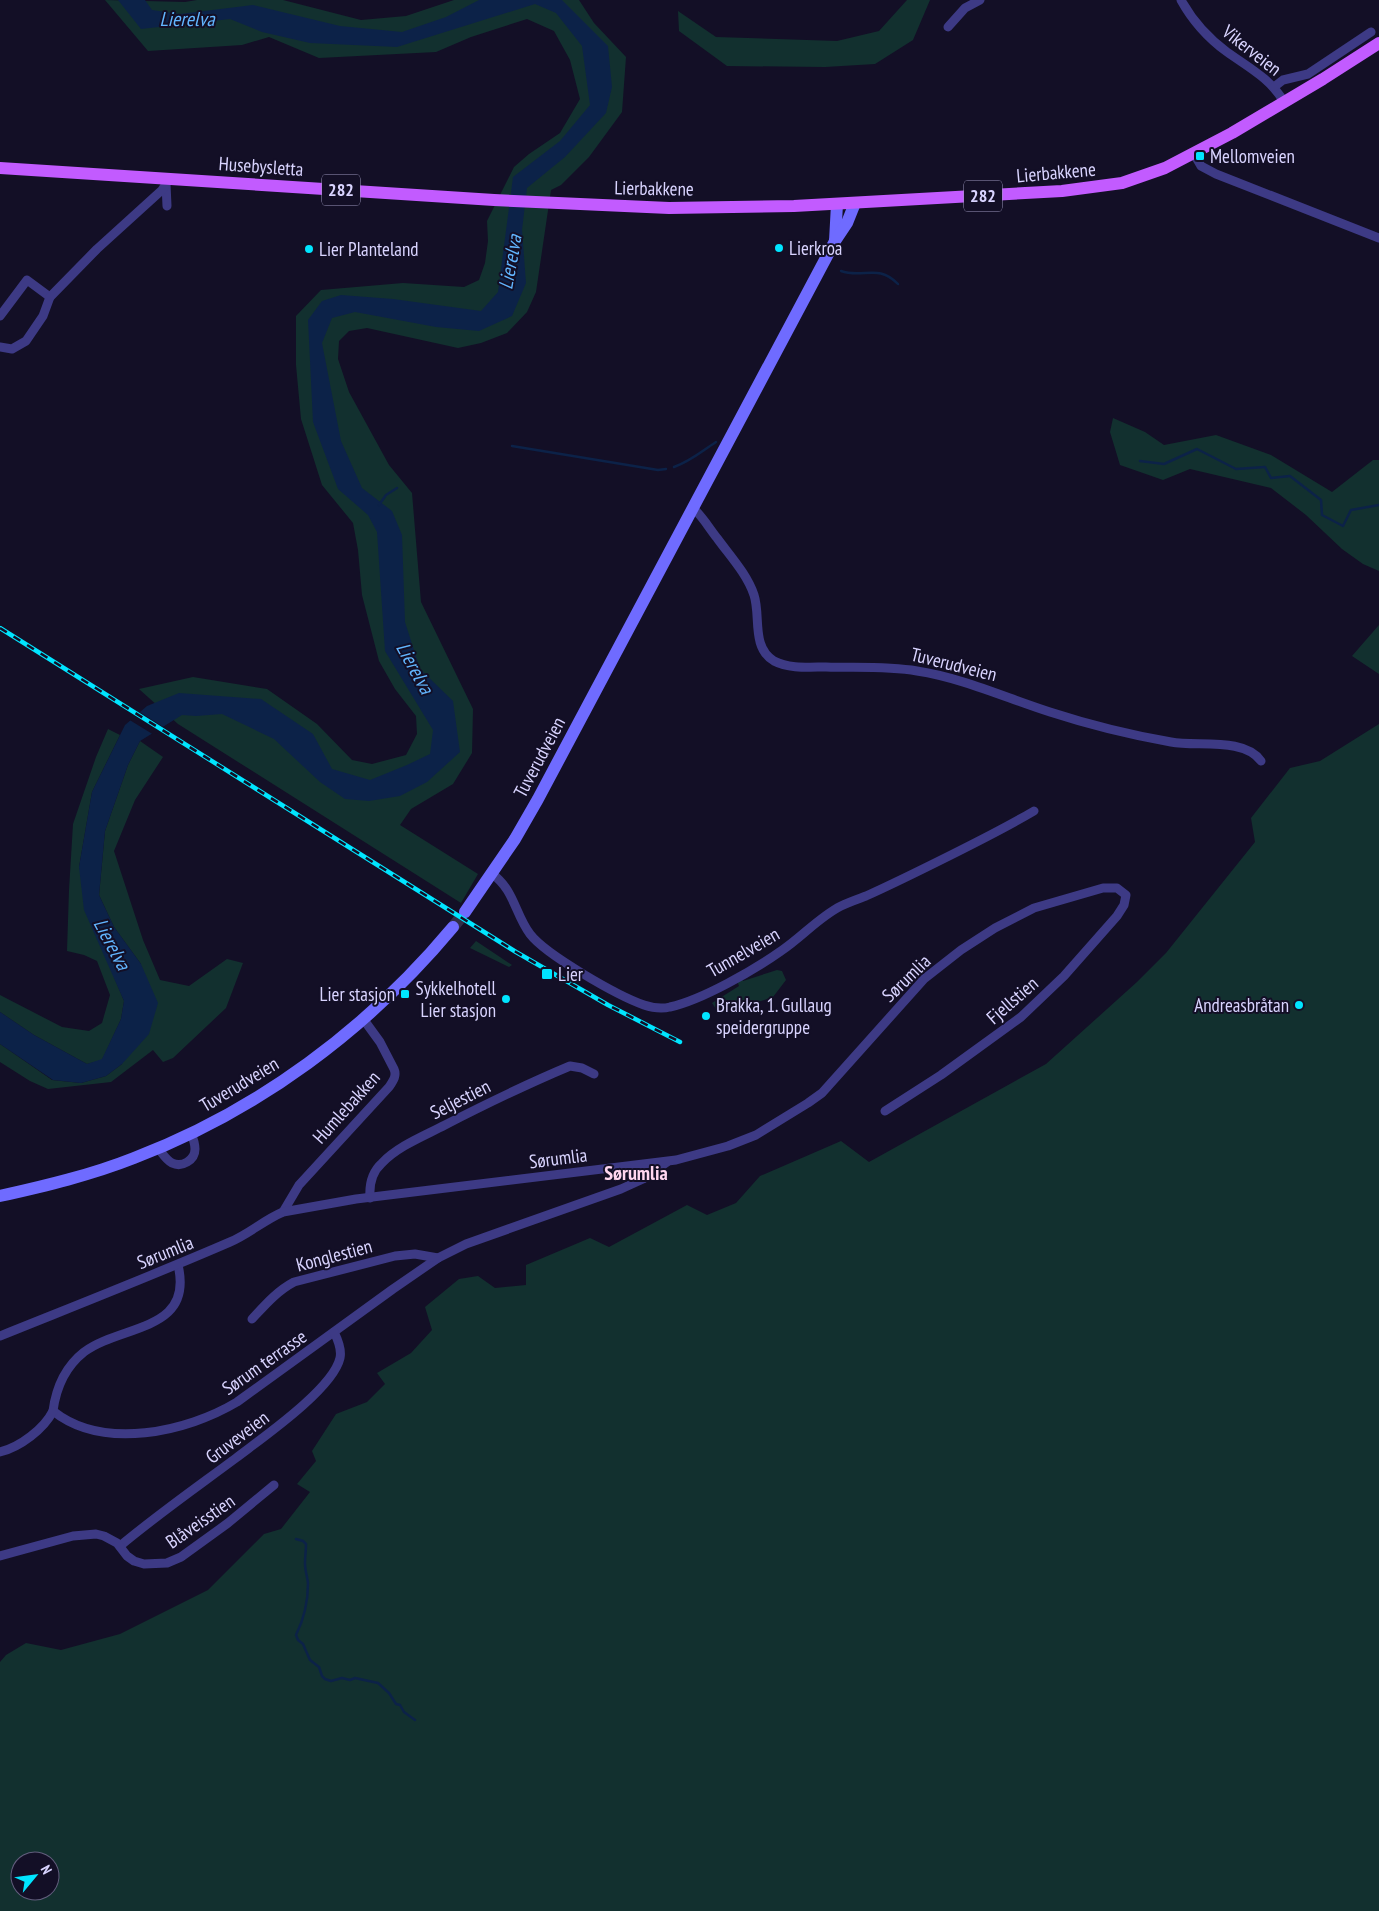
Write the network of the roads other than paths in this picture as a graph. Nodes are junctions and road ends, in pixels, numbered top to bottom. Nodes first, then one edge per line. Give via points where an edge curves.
1 (980, 0) edge
2 (1180, 0) edge
3 (948, 27) dead end
4 (1371, 32) dead end
5 (1379, 43) edge
6 (1274, 87) junction
7 (1284, 102) junction
8 (1194, 154) junction
9 (0, 168) edge
10 (166, 182) junction
11 (550, 203) joint
12 (854, 203) junction
13 (837, 204) junction
14 (167, 206) dead end
15 (1379, 238) edge
16 (835, 240) junction
17 (50, 297) junction
18 (0, 316) edge
19 (0, 347) edge
20 (694, 508) junction
21 (1261, 761) dead end
22 (1034, 811) dead end
23 (492, 874) junction
24 (1117, 888) joint
25 (465, 912) tunnel mouth
26 (452, 928) tunnel mouth
27 (364, 1020) junction
28 (594, 1074) dead end
29 (884, 1111) dead end
30 (191, 1133) junction
31 (158, 1148) junction
32 (668, 1161) junction
33 (0, 1196) edge
34 (370, 1198) junction
35 (283, 1212) junction
36 (438, 1258) junction
37 (178, 1265) junction
38 (252, 1319) dead end
39 (334, 1332) junction
40 (0, 1336) edge
41 (53, 1411) junction
42 (0, 1452) edge
43 (274, 1485) dead end
44 (120, 1546) junction
45 (0, 1556) edge

1 - 3 street via 965,8
2 - 6 street, Vikerveien via 1209,36
4 - 6 street via 1308,74 1283,80
5 - 7 main road, Lierbakkene / 282
6 - 7 street, Vikerveien
7 - 8 main road, Lierbakkene / 282
8 - 12 main road, Lierbakkene / 282 via 1151,174 1107,186 1032,194
8 - 15 street via 1200,166 1216,174
9 - 10 main road, Husebysletta / 282
10 - 11 main road, Husebysletta / 282
10 - 14 street
10 - 17 street via 154,198
11 - 13 main road, Lierbakkene / 282 via 678,208
12 - 13 main road, Lierbakkene / 282
12 - 16 main road, Tuverudveien via 847,223
13 - 16 main road, Tuverudveien
16 - 20 main road, Tuverudveien
17 - 18 street via 27,280
17 - 19 street via 43,316 26,341 12,349
20 - 21 street, Tuverudveien via 747,580 755,598 757,630 762,647 781,664 919,671 974,685 1100,726 1174,743 1233,746 1254,754
20 - 23 main road, Tuverudveien via 538,799
22 - 23 street, Tunnelveien via 989,837 842,906 782,951 750,970 669,1007 643,1005 554,954 531,935 509,890
23 - 25 main road, Tuverudveien
24 - 29 street, Fjellstien via 1126,895 1117,916 1035,1004 977,1050
24 - 32 street, Sørumlia via 1103,888 1054,901 995,928 924,979 822,1093 808,1103 756,1135 728,1146
26 - 27 main road, Tuverudveien via 420,966
27 - 30 main road, Tuverudveien via 272,1088
27 - 35 street, Humlebakken via 387,1054 395,1076 389,1087 299,1185
28 - 34 street, Seljestien via 570,1066 504,1095 402,1148 381,1163 375,1172 370,1184
30 - 31 main road, Tuverudveien
30 - 31 street via 195,1150 186,1162 178,1165 171,1162
31 - 33 main road, Tuverudveien via 85,1175
32 - 34 street, Sørumlia
32 - 36 street, Sørum terrasse via 620,1190 479,1239
34 - 35 street, Sørumlia
35 - 37 street, Sørumlia via 242,1237
36 - 38 street, Konglestien via 415,1254 396,1256 294,1282 273,1296
36 - 39 street, Sørum terrasse
37 - 40 street, Sørumlia
37 - 41 street via 181,1290 168,1314 84,1353 59,1384
39 - 41 street, Sørum terrasse via 228,1407 177,1428 108,1432 79,1426
39 - 44 street, Gruveveien via 340,1358 328,1379 272,1431
41 - 42 street via 33,1434
43 - 44 street, Blåveisstien via 228,1523 181,1557 167,1563 134,1561
44 - 45 street, Blåveisstien via 99,1535 78,1535

